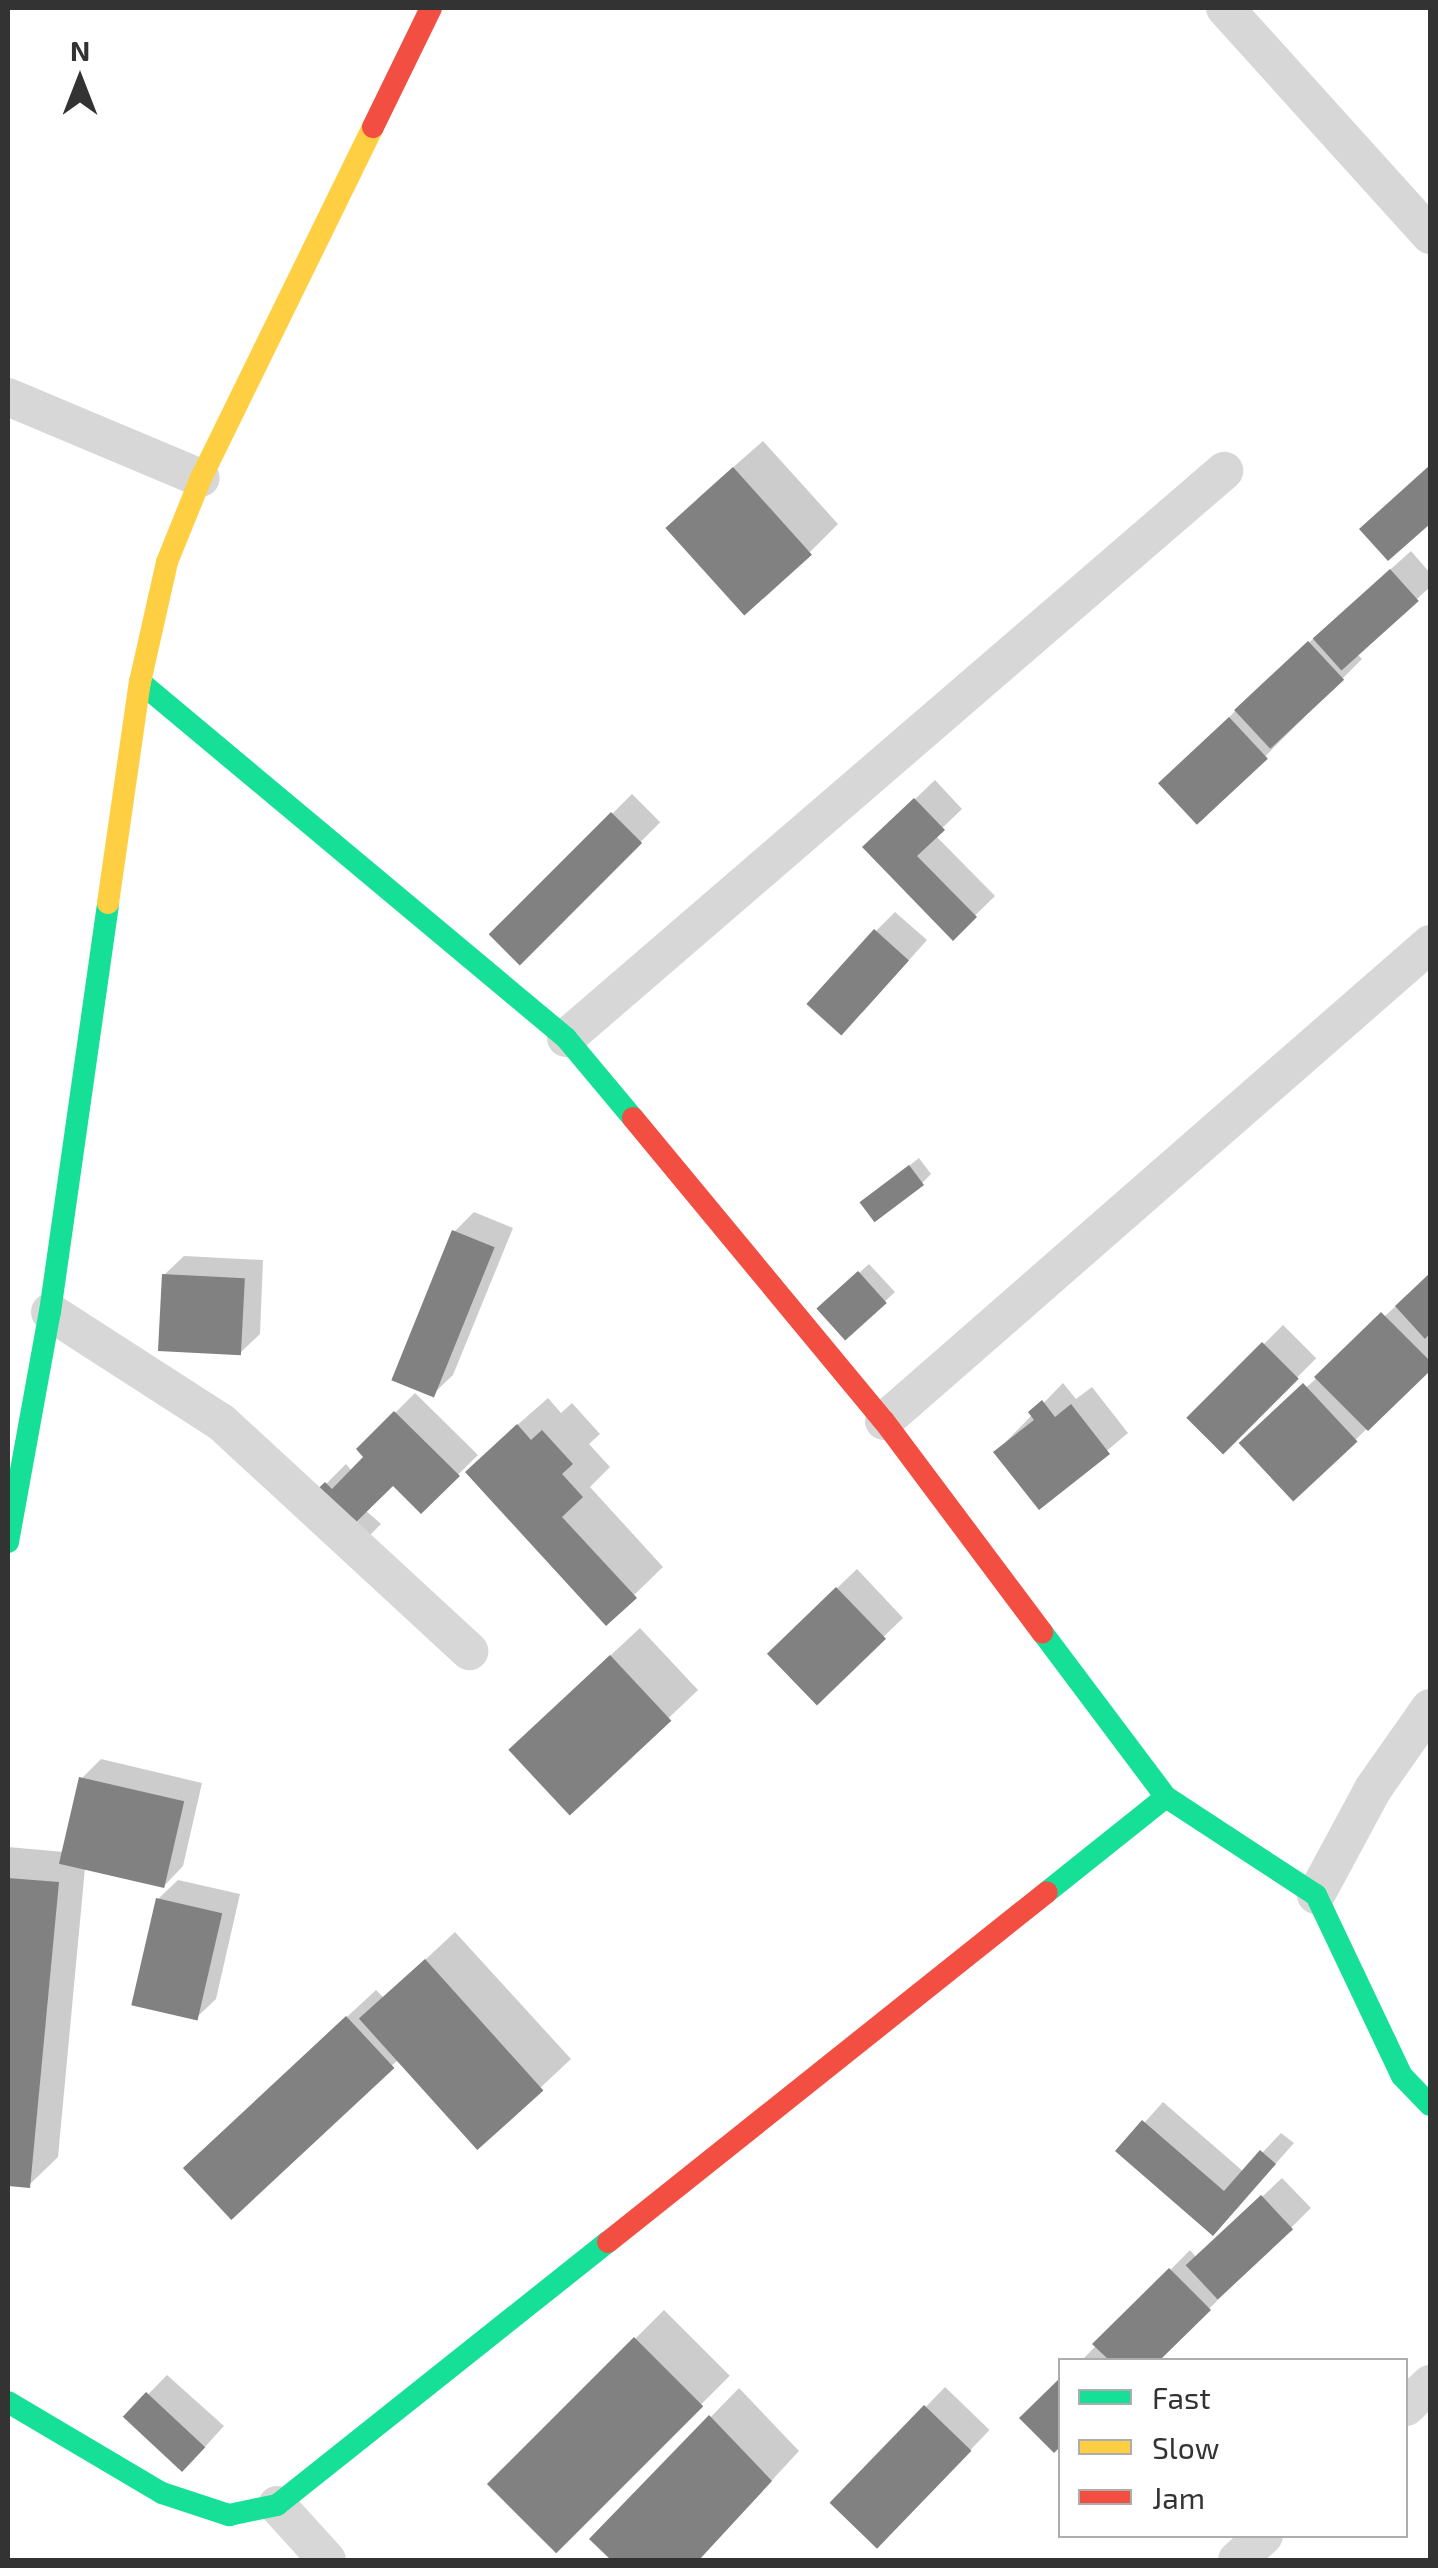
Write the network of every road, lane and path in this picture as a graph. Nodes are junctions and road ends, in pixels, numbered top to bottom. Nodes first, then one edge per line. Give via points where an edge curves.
1 (1225, 8) edge
2 (425, 9) edge
3 (1430, 235) edge
4 (8, 397) edge
5 (1224, 470) dead end
6 (201, 478) junction
7 (140, 682) junction
8 (1430, 944) edge
9 (566, 1038) junction
10 (50, 1312) junction
11 (884, 1420) junction
12 (8, 1542) edge
13 (468, 1651) dead end
14 (1430, 1708) edge
15 (1166, 1797) junction
16 (1316, 1895) junction
17 (1430, 2105) edge
18 (1430, 2384) edge
19 (8, 2402) edge
20 (1408, 2405) edge
21 (278, 2505) junction
22 (1262, 2538) edge
23 (327, 2560) edge
24 (1237, 2560) edge

1 - 3 street
2 - 6 street
4 - 6 street
5 - 9 street
6 - 7 street via 167,562
7 - 9 street
7 - 10 street
8 - 11 street
9 - 11 street
10 - 12 street
10 - 13 street via 221,1422
11 - 15 street
14 - 16 street via 1373,1789
15 - 16 street
15 - 21 street
16 - 17 street via 1402,2076
18 - 20 street
19 - 21 street via 162,2493 230,2515
21 - 23 street
22 - 24 street

